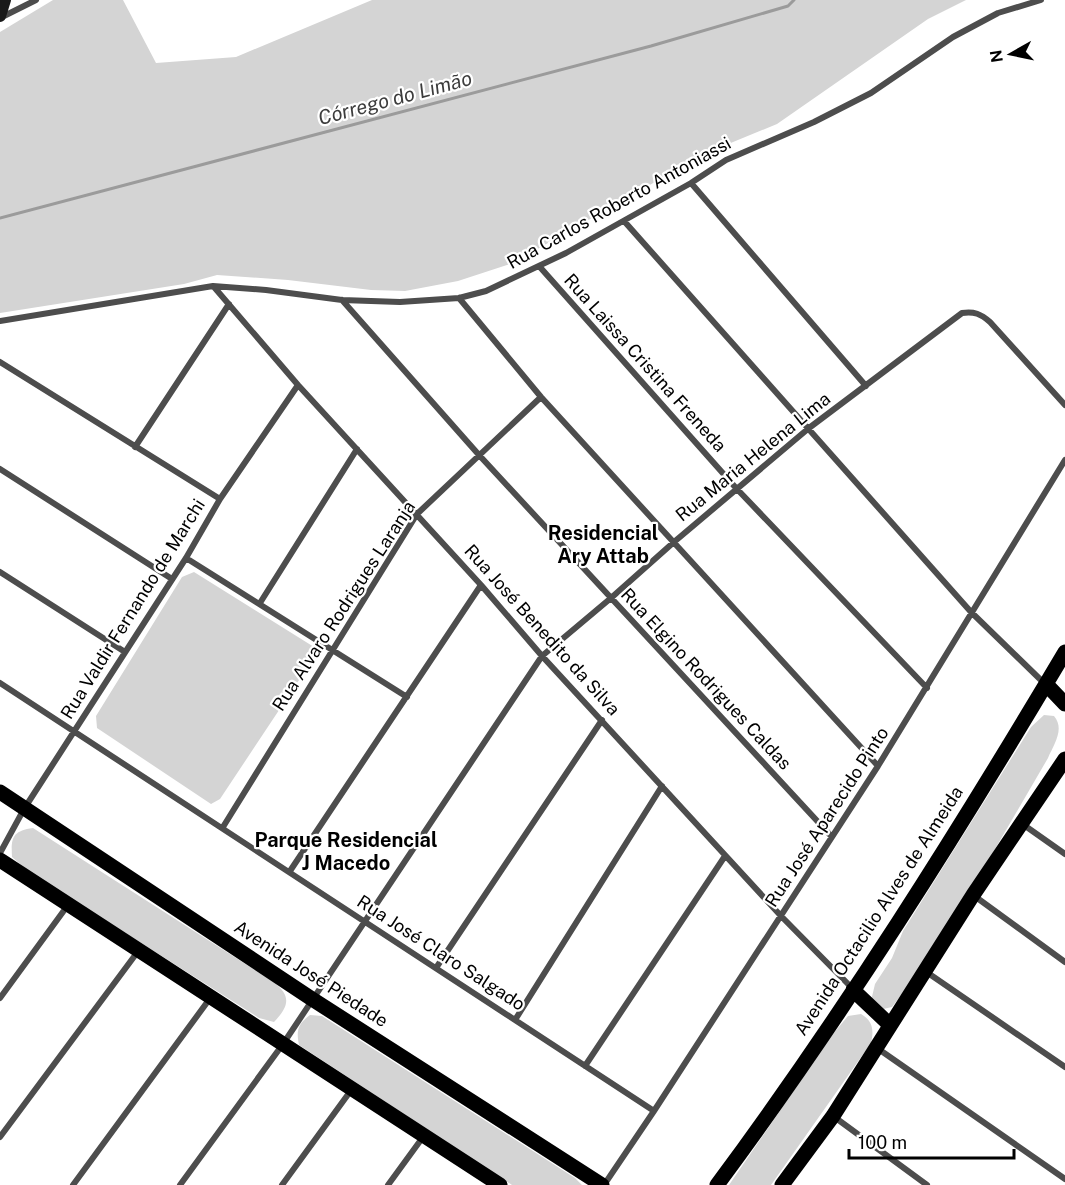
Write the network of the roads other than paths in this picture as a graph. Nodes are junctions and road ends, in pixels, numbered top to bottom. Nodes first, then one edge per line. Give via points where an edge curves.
1 (5, 0) edge
2 (1041, 0) edge
3 (32, 1) edge
4 (0, 16) edge
5 (691, 183) junction
6 (624, 221) junction
7 (539, 266) junction
8 (213, 286) junction
9 (459, 298) junction
10 (342, 300) junction
11 (229, 304) junction
12 (0, 321) edge
13 (0, 362) edge
14 (298, 384) junction
15 (866, 386) junction
16 (541, 397) junction
17 (1065, 405) edge
18 (809, 428) junction
19 (135, 447) junction
20 (357, 449) junction
21 (479, 455) junction
22 (1065, 460) edge
23 (0, 469) edge
24 (736, 488) junction
25 (220, 499) junction
26 (417, 514) junction
27 (674, 542) junction
28 (186, 558) junction
29 (0, 573) edge
30 (172, 579) junction
31 (481, 585) junction
32 (611, 598) junction
33 (260, 603) junction
34 (971, 612) junction
35 (333, 650) junction
36 (125, 652) junction
37 (1065, 652) edge
38 (542, 656) junction
39 (0, 683) edge
40 (1046, 684) junction
41 (927, 688) junction
42 (406, 696) junction
43 (1065, 704) edge
44 (602, 720) junction
45 (74, 732) junction
46 (1065, 759) edge
47 (878, 766) junction
48 (662, 786) junction
49 (0, 792) edge
50 (24, 808) junction
51 (1020, 823) junction
52 (223, 827) junction
53 (832, 837) junction
54 (0, 853) edge
55 (1065, 854) edge
56 (725, 856) junction
57 (0, 860) edge
58 (290, 872) junction
59 (973, 895) junction
60 (68, 905) junction
61 (781, 916) junction
62 (364, 920) junction
63 (139, 950) junction
64 (1065, 962) edge
65 (436, 968) junction
66 (925, 970) junction
67 (853, 990) junction
68 (211, 997) junction
69 (0, 998) edge
70 (312, 999) junction
71 (515, 1020) junction
72 (890, 1024) junction
73 (283, 1044) junction
74 (877, 1048) junction
75 (585, 1066) junction
76 (1065, 1067) edge
77 (352, 1089) junction
78 (654, 1111) junction
79 (832, 1116) junction
80 (424, 1136) junction
81 (0, 1137) edge
82 (1065, 1179) edge
83 (498, 1184) edge
84 (73, 1185) edge
85 (180, 1185) edge
86 (282, 1185) edge
87 (388, 1185) edge
88 (603, 1185) edge
89 (717, 1185) edge
90 (782, 1185) edge
91 (927, 1185) edge

1 - 4 street
2 - 5 street, Rua Carlos Roberto Antoniassi via 998,13 954,37 871,93 726,160
3 - 4 street
5 - 6 street, Rua Carlos Roberto Antoniassi
5 - 15 street
6 - 7 street, Rua Carlos Roberto Antoniassi
6 - 18 street
7 - 9 street, Rua Carlos Roberto Antoniassi via 486,291
7 - 24 street, Rua Laissa Cristina Freneda
8 - 10 street, Rua Carlos Roberto Antoniassi
8 - 11 street, Rua José Benedito da Silva
8 - 12 street, Rua Carlos Roberto Antoniassi
9 - 10 street, Rua Carlos Roberto Antoniassi via 400,303
9 - 16 street
10 - 21 street, Rua Elgino Rodrigues Caldas
11 - 14 street, Rua José Benedito da Silva
11 - 19 street
13 - 19 street
14 - 20 street, Rua José Benedito da Silva
14 - 25 street, Rua Valdir Fernando de Marchi
15 - 17 street, Rua Maria Helena Lima via 962,313 971,312 990,322
15 - 18 street, Rua Maria Helena Lima
16 - 21 street, Rua Alvaro Rodrigues Laranja
16 - 27 street
18 - 24 street, Rua Maria Helena Lima
18 - 34 street
19 - 25 street
20 - 26 street, Rua José Benedito da Silva
20 - 33 street
21 - 26 street, Rua Alvaro Rodrigues Laranja
21 - 32 street, Rua Elgino Rodrigues Caldas
22 - 34 street, Rua José Aparecido Pinto
23 - 30 street
24 - 27 street, Rua Maria Helena Lima
24 - 41 street, Rua Laissa Cristina Freneda
25 - 28 street, Rua Valdir Fernando de Marchi
26 - 31 street, Rua José Benedito da Silva
26 - 35 street, Rua Alvaro Rodrigues Laranja
27 - 32 street, Rua Maria Helena Lima
27 - 47 street
28 - 30 street, Rua Valdir Fernando de Marchi
28 - 33 street
29 - 36 street
30 - 36 street, Rua Valdir Fernando de Marchi
31 - 38 street, Rua José Benedito da Silva
31 - 42 street
32 - 38 street, Rua Maria Helena Lima
32 - 53 street, Rua Elgino Rodrigues Caldas
33 - 35 street
34 - 40 street
34 - 41 street, Rua José Aparecido Pinto
35 - 42 street
35 - 52 street, Rua Alvaro Rodrigues Laranja
36 - 45 street, Rua Valdir Fernando de Marchi
37 - 40 main road, Avenida Octacilio Alves de Almeida
38 - 44 street, Rua José Benedito da Silva
38 - 62 street, Rua Maria Helena Lima
39 - 45 street, Rua José Claro Salgado
40 - 43 main road
40 - 67 main road, Avenida Octacilio Alves de Almeida
41 - 47 street, Rua José Aparecido Pinto
42 - 58 street
44 - 48 street, Rua José Benedito da Silva
44 - 65 street
45 - 50 street, Rua Valdir Fernando de Marchi
45 - 52 street, Rua José Claro Salgado
46 - 51 main road
47 - 53 street, Rua José Aparecido Pinto
48 - 56 street, Rua José Benedito da Silva
48 - 71 street
49 - 50 main road, Avenida José Piedade
50 - 54 street, Rua Valdir Fernando de Marchi
50 - 70 main road, Avenida José Piedade
51 - 55 street
51 - 59 main road
52 - 58 street, Rua José Claro Salgado
53 - 61 street, Rua José Aparecido Pinto
56 - 61 street, Rua José Benedito da Silva
56 - 75 street
57 - 60 main road
58 - 62 street, Rua José Claro Salgado
59 - 64 street
59 - 66 main road
60 - 63 main road
60 - 69 street
61 - 67 street, Rua José Benedito da Silva
61 - 78 street, Rua José Aparecido Pinto
62 - 65 street, Rua José Claro Salgado
62 - 70 street, Rua Maria Helena Lima
63 - 68 main road
63 - 81 street
65 - 71 street, Rua José Claro Salgado
66 - 72 main road
66 - 76 street
67 - 72 main road
67 - 89 main road, Avenida Octacilio Alves de Almeida
68 - 73 main road
68 - 84 street
70 - 73 street, Rua Maria Helena Lima
70 - 88 main road, Avenida José Piedade
71 - 75 street, Rua José Claro Salgado
72 - 74 main road
73 - 77 main road
73 - 85 street, Rua Maria Helena Lima
74 - 79 main road
74 - 82 street
75 - 78 street, Rua José Claro Salgado
77 - 80 main road
77 - 86 street
78 - 88 street, Rua José Aparecido Pinto
79 - 90 main road
79 - 91 street
80 - 83 main road
80 - 87 street

